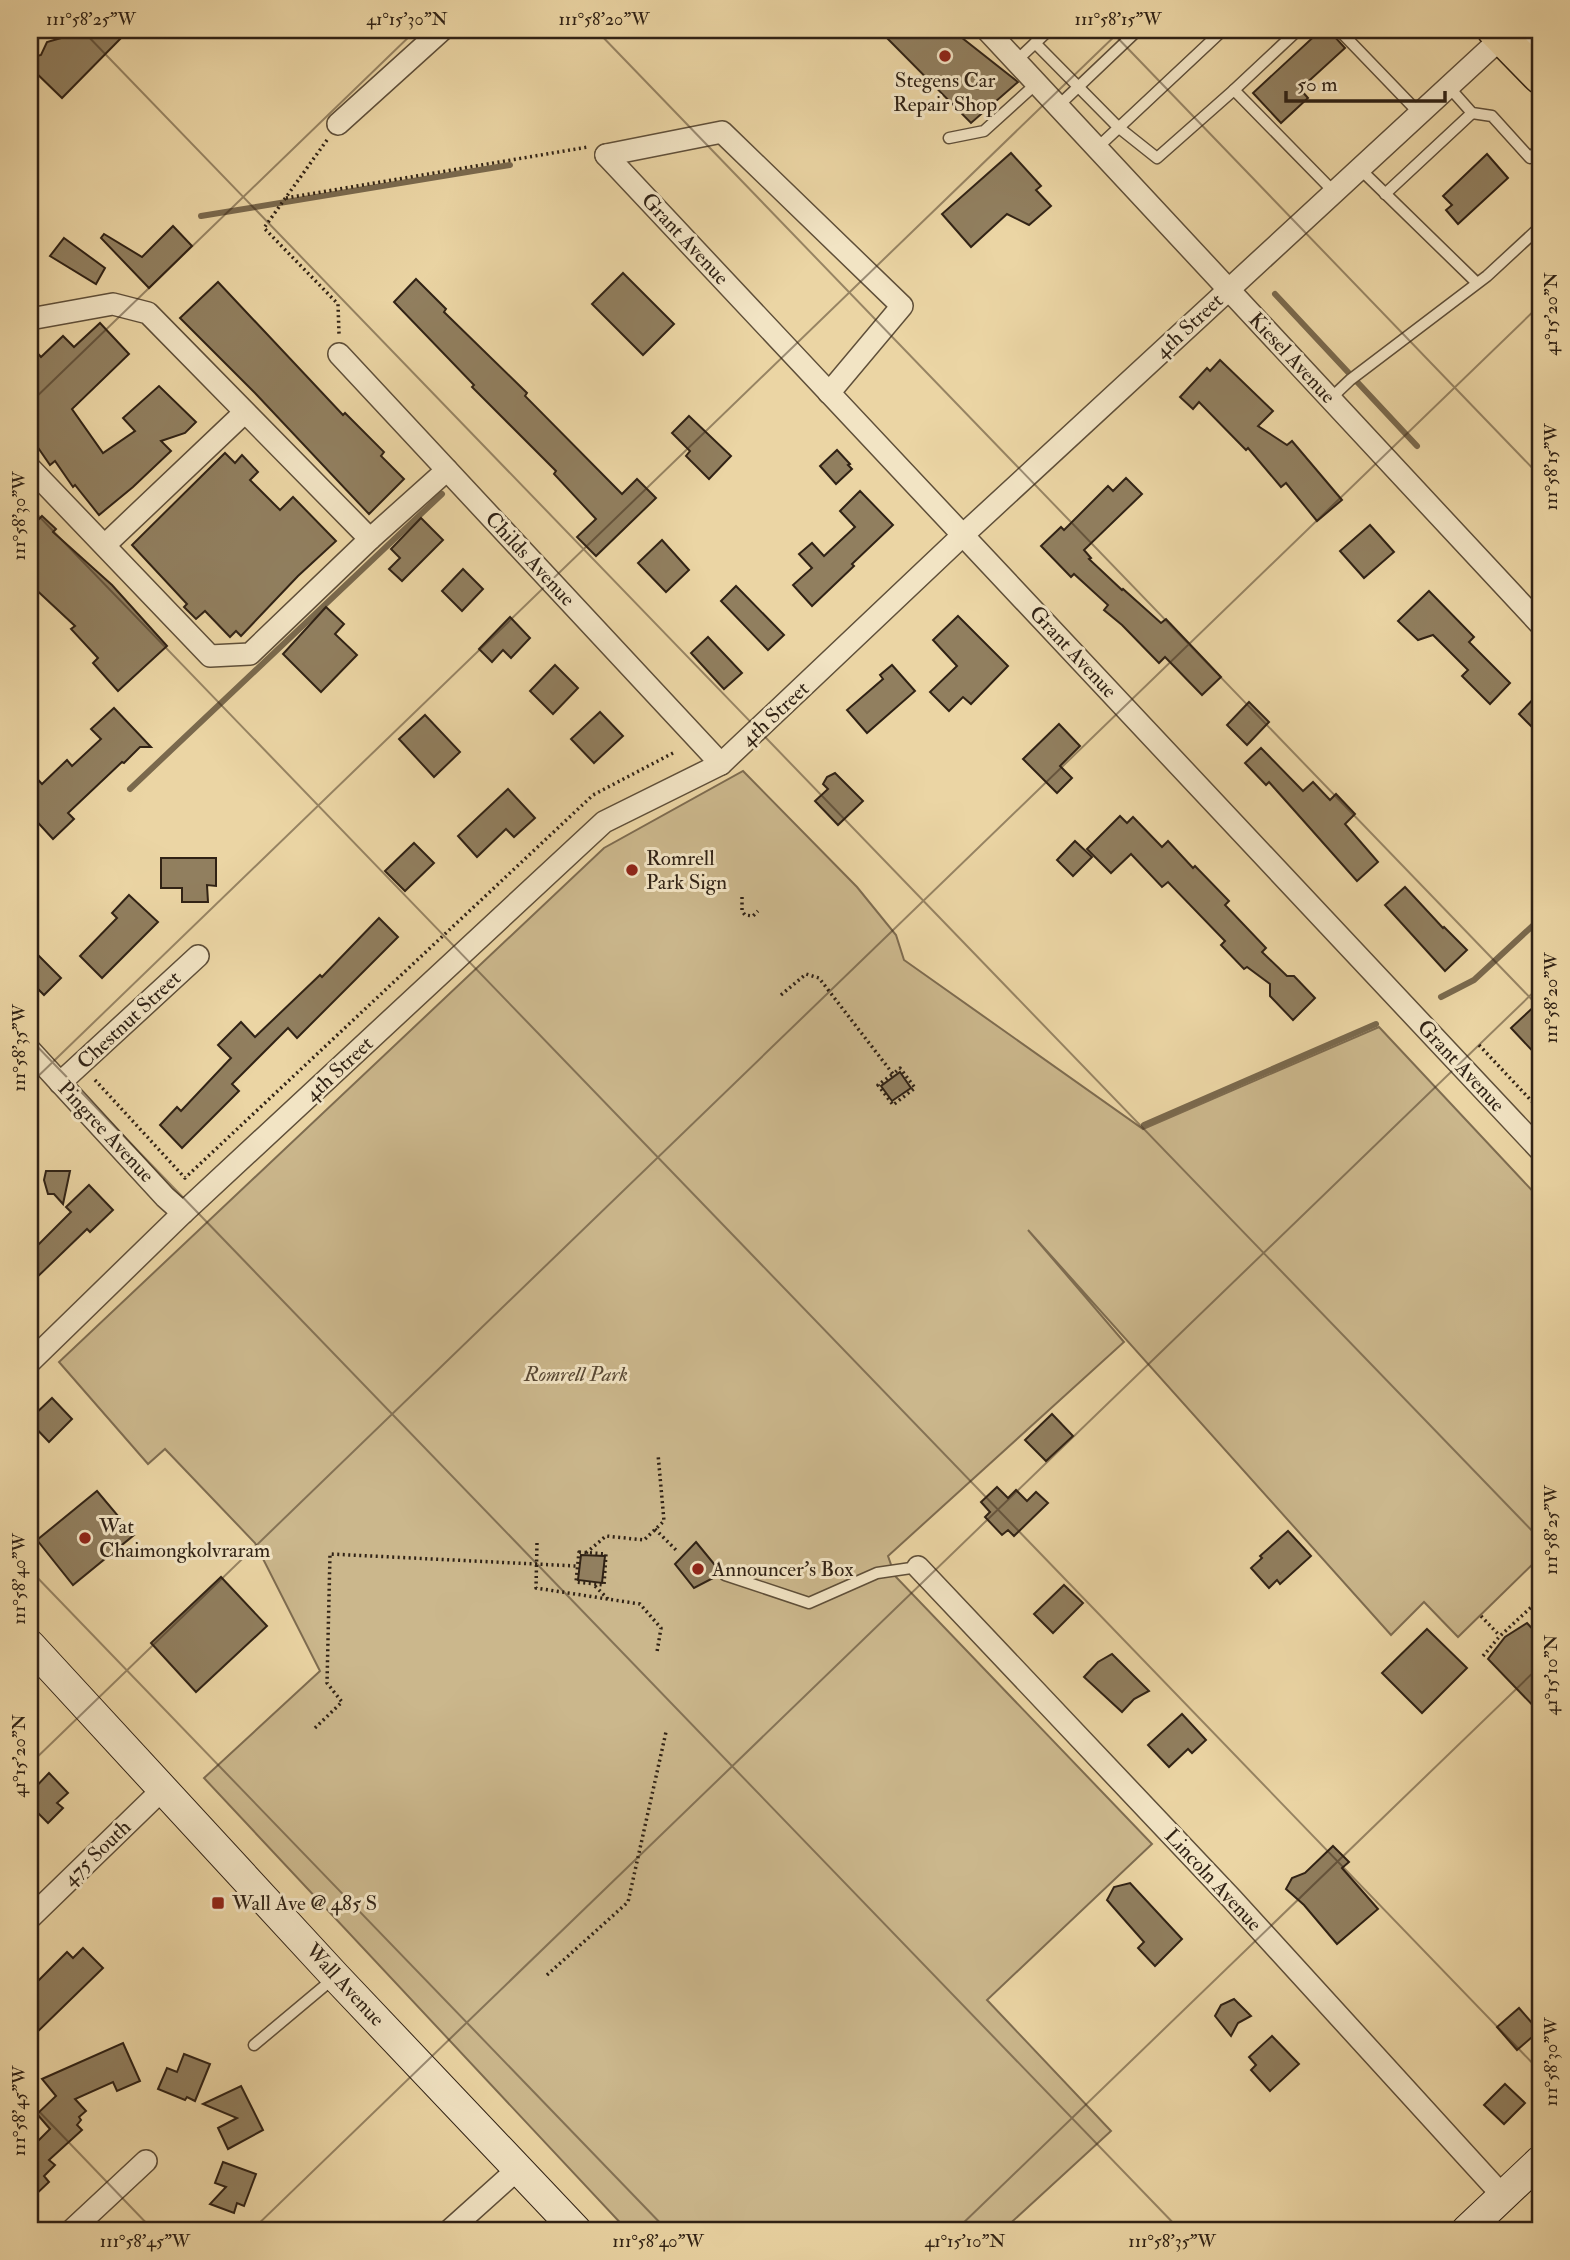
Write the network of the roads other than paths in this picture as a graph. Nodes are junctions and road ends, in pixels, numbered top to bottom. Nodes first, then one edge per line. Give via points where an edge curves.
1 (442, 30) edge
2 (988, 30) edge
3 (1049, 30) edge
4 (1138, 30) edge
5 (1223, 30) edge
6 (1298, 30) edge
7 (1339, 30) edge
8 (1506, 32) edge
9 (1035, 43) junction
10 (1540, 48) edge
11 (1016, 61) junction
12 (1540, 77) edge
13 (1037, 83) junction
14 (1448, 86) junction
15 (1078, 87) junction
16 (1234, 90) junction
17 (1058, 106) junction
18 (1419, 113) junction
19 (1472, 113) junction
20 (338, 124) road end
21 (1118, 127) junction
22 (949, 138) dead end
23 (1097, 148) junction
24 (1540, 149) edge
25 (1359, 168) junction
26 (1334, 191) junction
27 (1385, 194) junction
28 (1540, 227) edge
29 (1477, 283) junction
30 (1228, 290) junction
31 (30, 319) edge
32 (339, 354) road end
33 (829, 393) junction
34 (1330, 399) junction
35 (244, 413) junction
36 (30, 468) edge
37 (447, 470) junction
38 (962, 535) junction
39 (370, 538) junction
40 (105, 545) junction
41 (1540, 624) edge
42 (722, 764) junction
43 (198, 956) dead end
44 (30, 1050) edge
45 (60, 1083) junction
46 (1540, 1150) edge
47 (183, 1213) junction
48 (30, 1362) edge
49 (918, 1567) joint
50 (725, 1575) dead end
51 (30, 1645) edge
52 (164, 1788) junction
53 (30, 1918) edge
54 (336, 1977) junction
55 (254, 2046) dead end
56 (146, 2161) dead end
57 (1540, 2161) edge
58 (518, 2169) junction
59 (1503, 2196) junction
60 (72, 2230) edge
61 (450, 2230) edge
62 (576, 2230) edge
63 (1467, 2230) edge

1 - 20 street
2 - 11 street, Kiesel Avenue
3 - 9 lane
4 - 15 lane
5 - 21 lane
6 - 16 lane
7 - 18 lane
8 - 10 street via 1524,32
8 - 12 main road
8 - 14 street, 4th Street
9 - 11 lane
9 - 15 lane
11 - 13 street, Kiesel Avenue
13 - 17 street, Kiesel Avenue
13 - 22 lane via 984,131
14 - 18 street, 4th Street
14 - 19 lane
15 - 17 lane
15 - 21 lane
16 - 21 lane via 1157,158
16 - 26 lane
17 - 23 street, Kiesel Avenue
18 - 25 street, 4th Street
19 - 24 lane via 1492,117 1530,158
19 - 27 lane
21 - 23 lane
23 - 30 street, Kiesel Avenue
25 - 26 street, 4th Street
25 - 27 lane
26 - 30 street, 4th Street
27 - 29 lane
28 - 29 lane
29 - 34 lane
30 - 34 street, Kiesel Avenue
30 - 38 street, 4th Street
31 - 35 street via 113,304 148,313
32 - 37 street, Childs Avenue
33 - 33 street, Grant Avenue via 606,155 722,132 902,306
33 - 38 street, Grant Avenue
34 - 41 street, Kiesel Avenue
35 - 39 street
35 - 40 street
36 - 40 street
37 - 39 street
37 - 42 street, Childs Avenue
38 - 42 street, 4th Street
38 - 46 street, Grant Avenue
39 - 40 street via 250,654 210,656
42 - 47 street, 4th Street via 604,821
43 - 45 street, Chestnut Street
44 - 45 street, Pingree Avenue
45 - 47 street, Pingree Avenue
47 - 48 street, 4th Street
49 - 50 lane via 877,1573 809,1604
49 - 59 street, Lincoln Avenue
51 - 52 main road, Wall Avenue
52 - 53 street, 475 South
52 - 54 main road, Wall Avenue
54 - 55 lane
54 - 58 main road, Wall Avenue
56 - 60 street
57 - 59 main road
58 - 61 street
58 - 62 main road, Wall Avenue
59 - 63 main road

